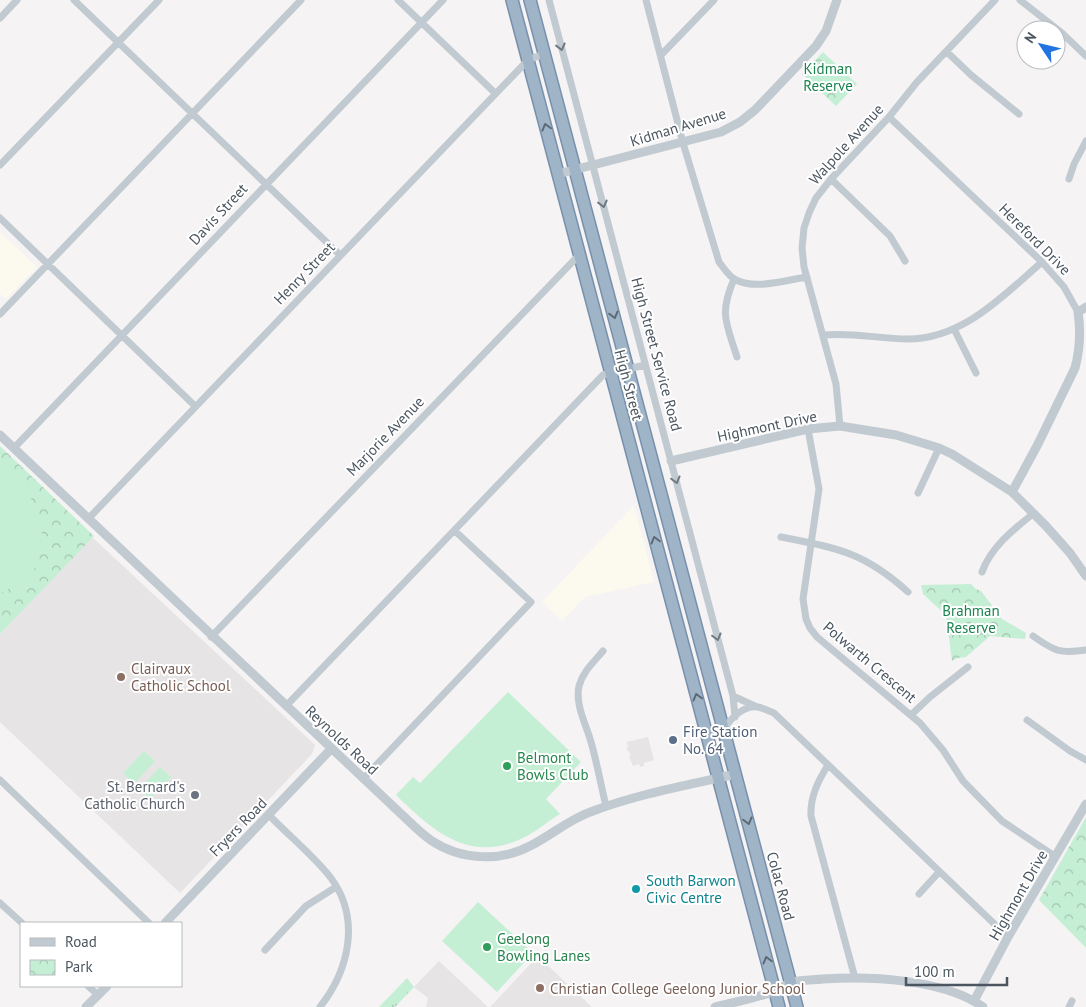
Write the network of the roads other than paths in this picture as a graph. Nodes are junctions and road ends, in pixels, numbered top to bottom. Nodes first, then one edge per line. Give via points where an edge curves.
1 (17, 0) edge
2 (74, 0) edge
3 (159, 0) edge
4 (301, 0) edge
5 (398, 0) edge
6 (443, 0) edge
7 (512, 0) edge
8 (530, 0) edge
9 (549, 0) edge
10 (646, 0) edge
11 (714, 0) edge
12 (837, 0) edge
13 (995, 0) edge
14 (1020, 0) edge
15 (0, 18) edge
16 (422, 23) junction
17 (118, 42) junction
18 (947, 52) junction
19 (544, 54) junction
20 (661, 55) junction
21 (1086, 56) edge
22 (528, 60) junction
23 (495, 94) junction
24 (192, 114) junction
25 (1019, 114) dead end
26 (889, 117) junction
27 (1086, 141) edge
28 (683, 142) junction
29 (0, 165) edge
30 (593, 166) junction
31 (576, 170) junction
32 (558, 174) junction
33 (831, 179) junction
34 (1069, 179) dead end
35 (266, 184) junction
36 (0, 218) edge
37 (579, 255) junction
38 (340, 256) junction
39 (904, 261) dead end
40 (1042, 262) junction
41 (48, 264) junction
42 (807, 277) junction
43 (734, 279) junction
44 (1082, 310) edge
45 (0, 314) edge
46 (954, 329) junction
47 (824, 335) junction
48 (122, 336) junction
49 (1083, 347) edge
50 (737, 357) dead end
51 (645, 365) junction
52 (629, 369) junction
53 (611, 373) junction
54 (976, 373) dead end
55 (195, 406) junction
56 (840, 426) junction
57 (808, 429) junction
58 (0, 435) edge
59 (14, 448) junction
60 (939, 448) junction
61 (671, 461) junction
62 (1012, 492) junction
63 (918, 493) dead end
64 (1034, 513) junction
65 (88, 519) junction
66 (456, 531) junction
67 (781, 536) dead end
68 (811, 543) junction
69 (982, 572) dead end
70 (1086, 576) edge
71 (908, 592) dead end
72 (211, 636) junction
73 (1033, 636) dead end
74 (1086, 650) edge
75 (603, 651) dead end
76 (968, 667) dead end
77 (733, 696) junction
78 (286, 706) junction
79 (758, 707) junction
80 (911, 715) junction
81 (734, 717) junction
82 (1028, 720) dead end
83 (724, 730) junction
84 (331, 749) junction
85 (1086, 760) edge
86 (828, 765) junction
87 (736, 774) junction
88 (363, 778) junction
89 (719, 778) junction
90 (0, 780) edge
91 (1086, 804) edge
92 (606, 806) junction
93 (269, 815) junction
94 (1056, 857) junction
95 (939, 872) junction
96 (336, 887) junction
97 (919, 894) dead end
98 (0, 902) edge
99 (21, 922) edge
100 (148, 922) edge
101 (166, 922) edge
102 (1008, 937) junction
103 (265, 950) dead end
104 (855, 978) junction
105 (89, 987) edge
106 (105, 987) edge
107 (783, 987) junction
108 (98, 995) junction
109 (974, 1001) junction
110 (86, 1007) edge
111 (320, 1007) edge
112 (716, 1007) edge
113 (779, 1007) edge
114 (797, 1007) edge
115 (983, 1007) edge

1 - 15 street
2 - 17 street
3 - 17 street
4 - 24 street
5 - 16 street
6 - 16 street, Davis Street
7 - 22 highway, High Street
8 - 19 highway, High Street
9 -> 30 street, High Street Service Road
10 - 20 street
11 - 20 street
12 - 28 street, Kidman Avenue via 822,38 755,110 721,132
13 - 18 street, Walpole Avenue
14 - 21 street
16 - 23 street
16 - 35 street, Davis Street
17 - 24 street
17 - 29 street
18 - 25 street
18 - 26 street, Walpole Avenue via 916,82
19 - 22 street, Henry Street
19 - 31 highway, High Street
20 - 28 street
22 - 23 street, Henry Street
32 -> 22 highway, High Street
23 - 38 street, Henry Street
24 - 35 street
24 - 41 street
26 - 33 street, Walpole Avenue
26 - 40 street, Hereford Drive
27 - 34 street
28 - 30 street, Kidman Avenue
28 - 43 street via 716,256
30 - 31 street, Kidman Avenue
30 -> 51 street, High Street Service Road
31 - 32 street, Kidman Avenue
31 -> 52 highway, High Street
32 - 37 highway, High Street
33 - 39 street via 890,236
33 - 42 street, Walpole Avenue via 816,198 804,228 802,248
35 - 38 street
35 - 48 street, Davis Street
36 - 41 street
37 - 53 highway, High Street
37 - 72 street, Marjorie Avenue
38 - 55 street, Henry Street
40 - 44 street, Hereford Drive
40 - 46 street via 994,304
41 - 45 street
41 - 48 street
42 - 43 street via 762,284
42 - 47 street, Walpole Avenue
43 - 50 street via 725,312
44 - 49 street, Hereford Drive
46 - 47 street via 931,337 911,339
46 - 54 street
47 - 56 street, Walpole Avenue via 836,384
48 - 55 street
48 - 59 street, Davis Street
49 - 62 street, Hereford Drive via 1056,410
51 - 52 street, High Street
51 - 61 street, High Street Service Road
52 - 53 street
52 - 83 highway, High Street
53 - 66 street via 603,375
89 -> 53 highway, High Street
55 - 65 street, Henry Street
56 - 57 street, Highmont Drive
56 - 60 street, Highmont Drive via 896,435
57 - 61 street, Highmont Drive
57 - 68 street, Polwarth Crescent via 818,489
58 - 59 street, Reynolds Road
59 - 65 street, Reynolds Road
60 - 62 street, Highmont Drive
60 - 63 street
61 -> 77 street, High Street Service Road
62 - 64 street, Highmont Drive
64 - 69 street via 987,558
64 - 70 street, Highmont Drive
65 - 72 street, Reynolds Road
66 - 78 street
66 - 88 street via 531,602
67 - 68 street
68 - 71 street via 842,550 867,561
68 - 80 street, Polwarth Crescent via 804,599 810,628 827,646
72 - 78 street, Reynolds Road
73 - 74 street via 1050,648 1067,653
75 - 92 street via 584,673 578,695
76 - 80 street
77 - 79 street
77 - 81 street, High Street Service Road
78 - 84 street, Reynolds Road
79 - 81 street
79 - 86 street via 781,719
80 - 94 street, Polwarth Crescent via 990,810
81 - 83 street
82 - 85 street
83 - 87 highway, High Street
84 - 88 street, Reynolds Road
84 - 93 street, Fryers Road
86 - 95 street
86 - 104 street via 815,789 811,816
87 - 89 street, Reynolds Road
87 -> 107 highway, Colac Road
88 - 92 street, Reynolds Road via 434,842 448,850 472,856 494,857 529,847 560,826
89 - 92 street, Reynolds Road
107 -> 89 highway, Colac Road
90 - 100 street
91 - 94 street, Highmont Drive
93 - 96 street via 320,865
93 - 101 street, Fryers Road
94 - 102 street, Highmont Drive
95 - 97 street
95 - 102 street
96 - 103 street via 306,906
96 - 111 street via 348,920 349,942 338,979
98 - 99 street
102 - 109 street, Highmont Drive
104 - 107 street via 814,980
104 - 109 street via 923,985
105 - 108 street
106 - 108 street
107 - 112 street
107 - 113 highway, Colac Road
107 - 114 highway, Colac Road
108 - 110 street
109 - 115 street

